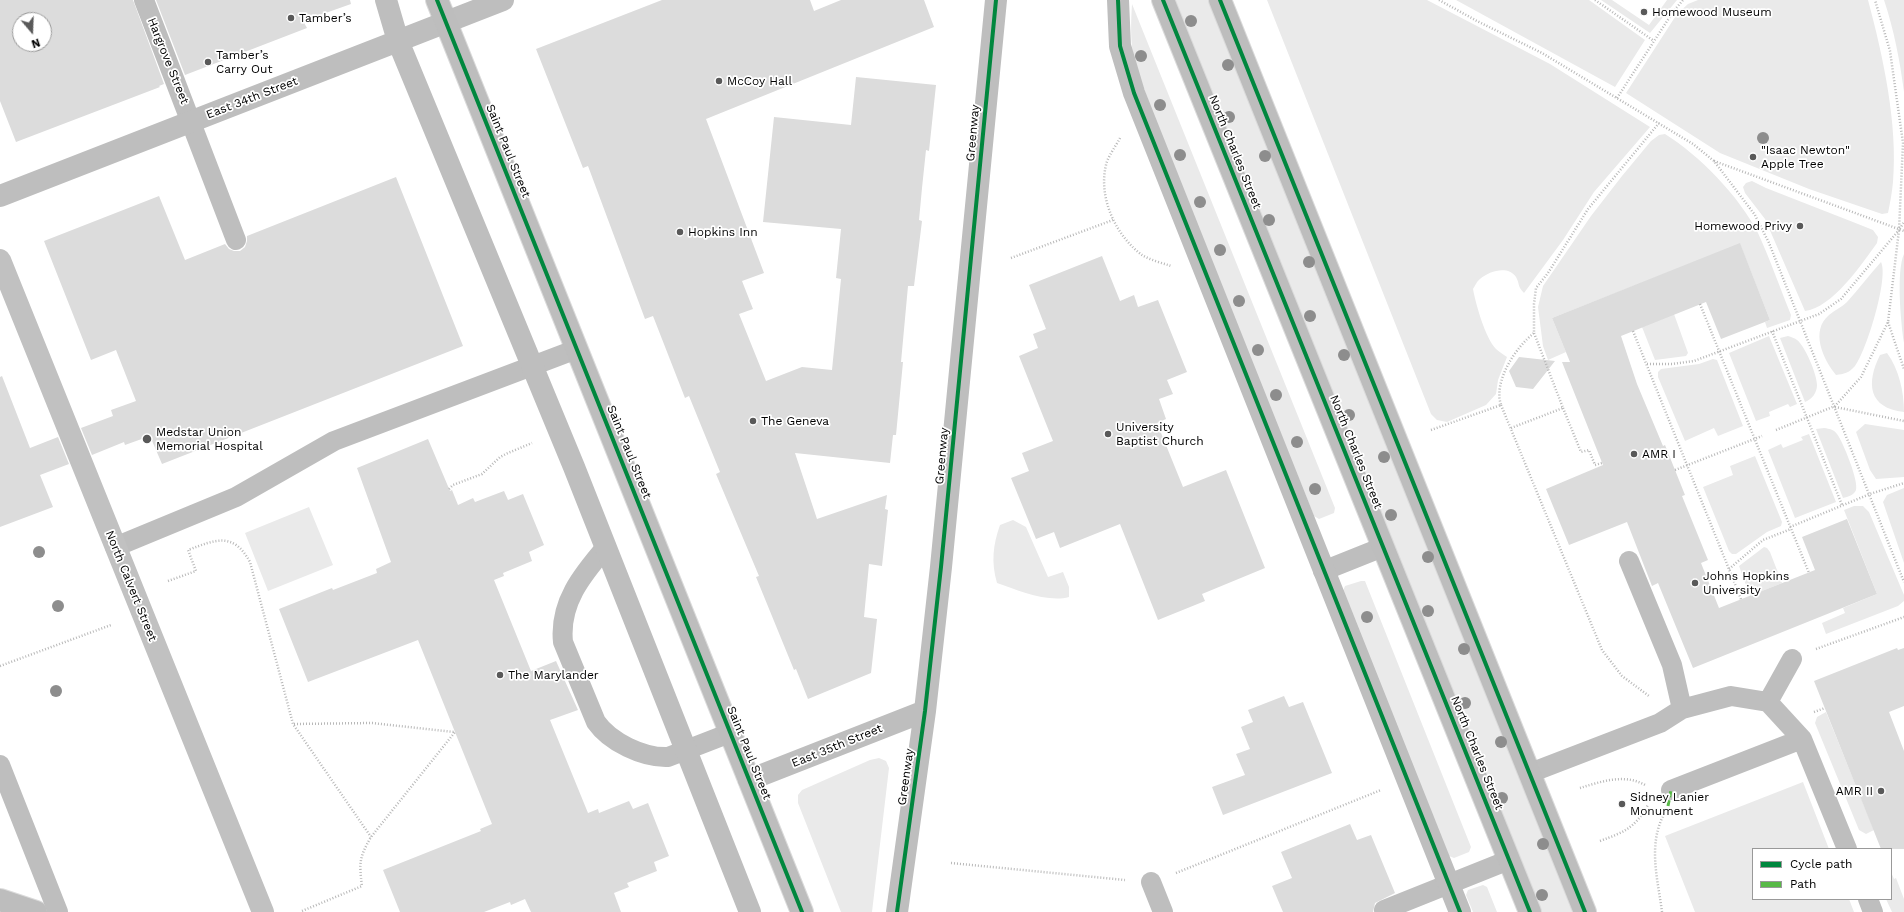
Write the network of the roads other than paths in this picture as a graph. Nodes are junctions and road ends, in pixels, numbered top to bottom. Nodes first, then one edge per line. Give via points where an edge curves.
1 (144, 0) edge
2 (386, 0) edge
3 (437, 0) edge
4 (503, 0) edge
5 (996, 0) edge
6 (1118, 0) edge
7 (1163, 0) edge
8 (1220, 0) edge
9 (445, 22) junction
10 (398, 41) junction
11 (192, 121) junction
12 (0, 196) edge
13 (236, 240) dead end
14 (0, 260) edge
15 (576, 349) junction
16 (532, 366) junction
17 (115, 547) junction
18 (606, 547) junction
19 (1383, 547) junction
20 (1629, 561) dead end
21 (1323, 571) junction
22 (1792, 659) road end
23 (1768, 702) junction
24 (1682, 709) junction
25 (925, 711) junction
26 (730, 732) junction
27 (1802, 739) junction
28 (686, 751) junction
29 (0, 765) edge
30 (1530, 773) junction
31 (749, 780) junction
32 (1671, 790) dead end
33 (1847, 848) edge
34 (1509, 860) junction
35 (1151, 882) road end
36 (1449, 884) junction
37 (0, 900) edge
38 (1868, 900) edge
39 (1384, 910) dead end
40 (36, 912) edge
41 (58, 912) edge
42 (262, 912) edge
43 (750, 912) edge
44 (802, 912) edge
45 (897, 912) edge
46 (1163, 912) edge
47 (1460, 912) edge
48 (1530, 912) edge
49 (1586, 912) edge
50 (1873, 912) edge

1 - 11 lane, Hargrove Street
2 - 10 street
3 - 9 main road, Saint Paul Street
4 - 9 street, East 34th Street
5 - 25 street, Greenway via 942,567
6 - 21 street via 1120,46 1134,93
7 - 19 main road, North Charles Street
8 - 30 main road
9 - 10 street, East 34th Street
9 - 15 main road, Saint Paul Street
10 - 11 street, East 34th Street
10 - 16 street
11 - 12 street, East 34th Street
11 - 13 lane, Hargrove Street
14 - 17 main road, North Calvert Street
15 - 16 lane
15 - 26 main road, Saint Paul Street
16 - 17 lane via 334,441 236,497
16 - 18 street
17 - 42 main road, North Calvert Street
18 - 28 street
18 - 28 lane via 577,582 563,618 563,642 596,722 603,732 611,739 659,757
19 - 21 lane
19 - 34 main road, North Charles Street
20 - 24 lane via 1672,665
21 - 36 street
22 - 23 lane
23 - 24 lane via 1730,696
23 - 27 lane
24 - 30 lane via 1660,723
25 - 31 street, East 35th Street
25 - 45 street, Greenway
26 - 28 lane
26 - 31 main road, Saint Paul Street
27 - 32 lane
27 - 33 lane
28 - 43 street
29 - 41 lane
30 - 49 main road
31 - 44 main road, Saint Paul Street
34 - 36 lane
34 - 48 main road, North Charles Street
35 - 46 lane
36 - 39 lane
36 - 47 street
37 - 40 main road
38 - 50 lane

